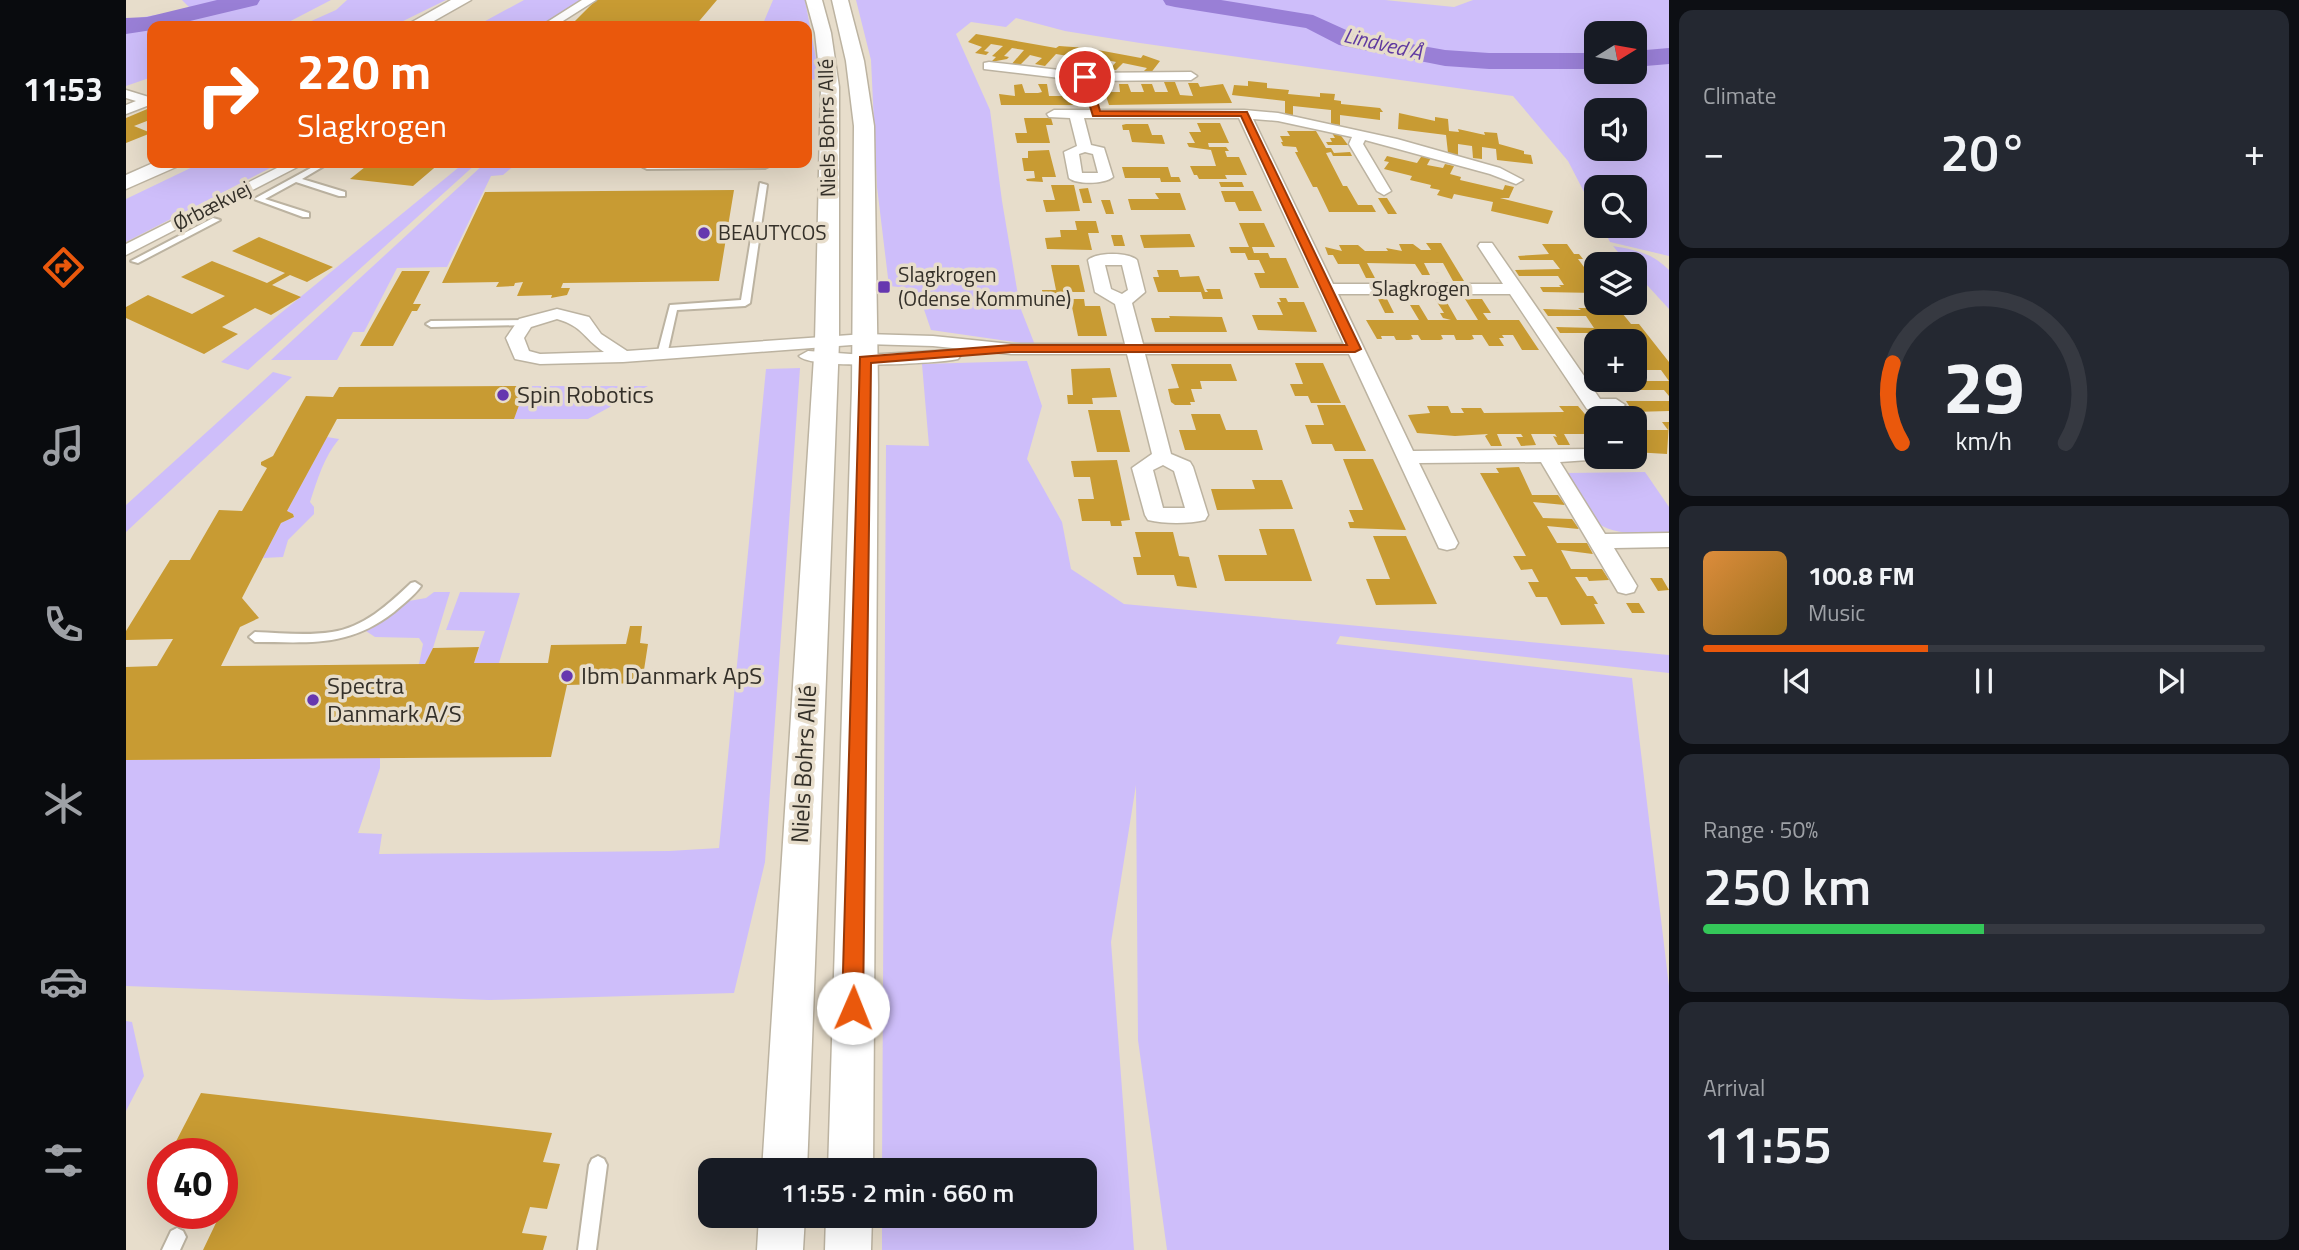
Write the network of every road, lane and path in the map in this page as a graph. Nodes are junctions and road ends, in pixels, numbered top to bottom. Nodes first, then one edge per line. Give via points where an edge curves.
1 (590, 0) edge
2 (814, 0) edge
3 (840, 0) edge
4 (470, 3) edge
5 (425, 21) edge
6 (447, 21) edge
7 (555, 21) edge
8 (989, 66) dead end
9 (1191, 76) dead end
10 (126, 94) edge
11 (1091, 96) junction
12 (147, 101) edge
13 (147, 103) edge
14 (126, 110) edge
15 (1054, 114) dead end
16 (1076, 114) junction
17 (1244, 114) junction
18 (1360, 134) junction
19 (1085, 148) dead end
20 (147, 157) edge
21 (126, 167) edge
22 (158, 168) edge
23 (289, 168) edge
24 (316, 168) edge
25 (295, 179) junction
26 (1516, 180) dead end
27 (126, 183) edge
28 (763, 185) dead end
29 (1384, 191) dead end
30 (342, 194) dead end
31 (306, 215) dead end
32 (216, 220) dead end
33 (1486, 246) dead end
34 (128, 258) edge
35 (1327, 289) junction
36 (1516, 289) junction
37 (1123, 301) dead end
38 (525, 323) junction
39 (431, 324) dead end
40 (846, 349) junction
41 (1135, 349) junction
42 (1355, 349) junction
43 (662, 355) junction
44 (623, 356) junction
45 (1616, 404) dead end
46 (1584, 455) edge
47 (1548, 456) junction
48 (1162, 457) dead end
49 (1407, 457) junction
50 (1669, 540) edge
51 (1599, 541) junction
52 (1447, 543) dead end
53 (415, 586) dead end
54 (1626, 586) dead end
55 (255, 637) dead end
56 (785, 1158) edge
57 (850, 1158) edge
58 (598, 1165) dead end
59 (781, 1228) edge
60 (849, 1228) edge
61 (587, 1250) edge
62 (780, 1250) edge
63 (848, 1250) edge

1 - 7 street
2 - 40 street, Niels Bohrs Allé via 830,87 829,227 844,277
3 - 40 street, Niels Bohrs Allé via 864,126
4 - 5 street
4 - 6 street
8 - 11 street
9 - 11 street via 1160,73
10 - 12 street
11 - 16 street
11 - 17 street
13 - 14 street
15 - 16 street
16 - 19 street
17 - 18 street
17 - 35 street, Slagkrogen
18 - 26 street
18 - 29 street via 1356,144
20 - 21 street
22 - 27 street
23 - 34 street, Ørbækvej
24 - 25 lane
25 - 30 lane
25 - 31 lane via 258,199
28 - 43 lane via 745,303 673,307
32 - 34 lane
33 - 36 street, Slagkrogen
35 - 36 street, Slagkrogen
35 - 42 street, Slagkrogen
36 - 45 street, Slagkrogen via 1594,405
37 - 41 street
38 - 39 lane
38 - 44 street via 557,314 583,321 595,338
38 - 44 street via 515,338 521,355 540,359
40 - 41 street
40 - 43 street
40 - 56 street, Niels Bohrs Allé
40 - 57 street, Niels Bohrs Allé via 862,519
41 - 42 street
41 - 48 street
42 - 49 street, Slagkrogen
43 - 44 street
46 - 47 street
47 - 49 street
47 - 51 street
49 - 52 street, Slagkrogen
50 - 51 street
51 - 54 street
53 - 55 lane via 379,615 333,637
58 - 61 lane
59 - 62 street
60 - 63 street

